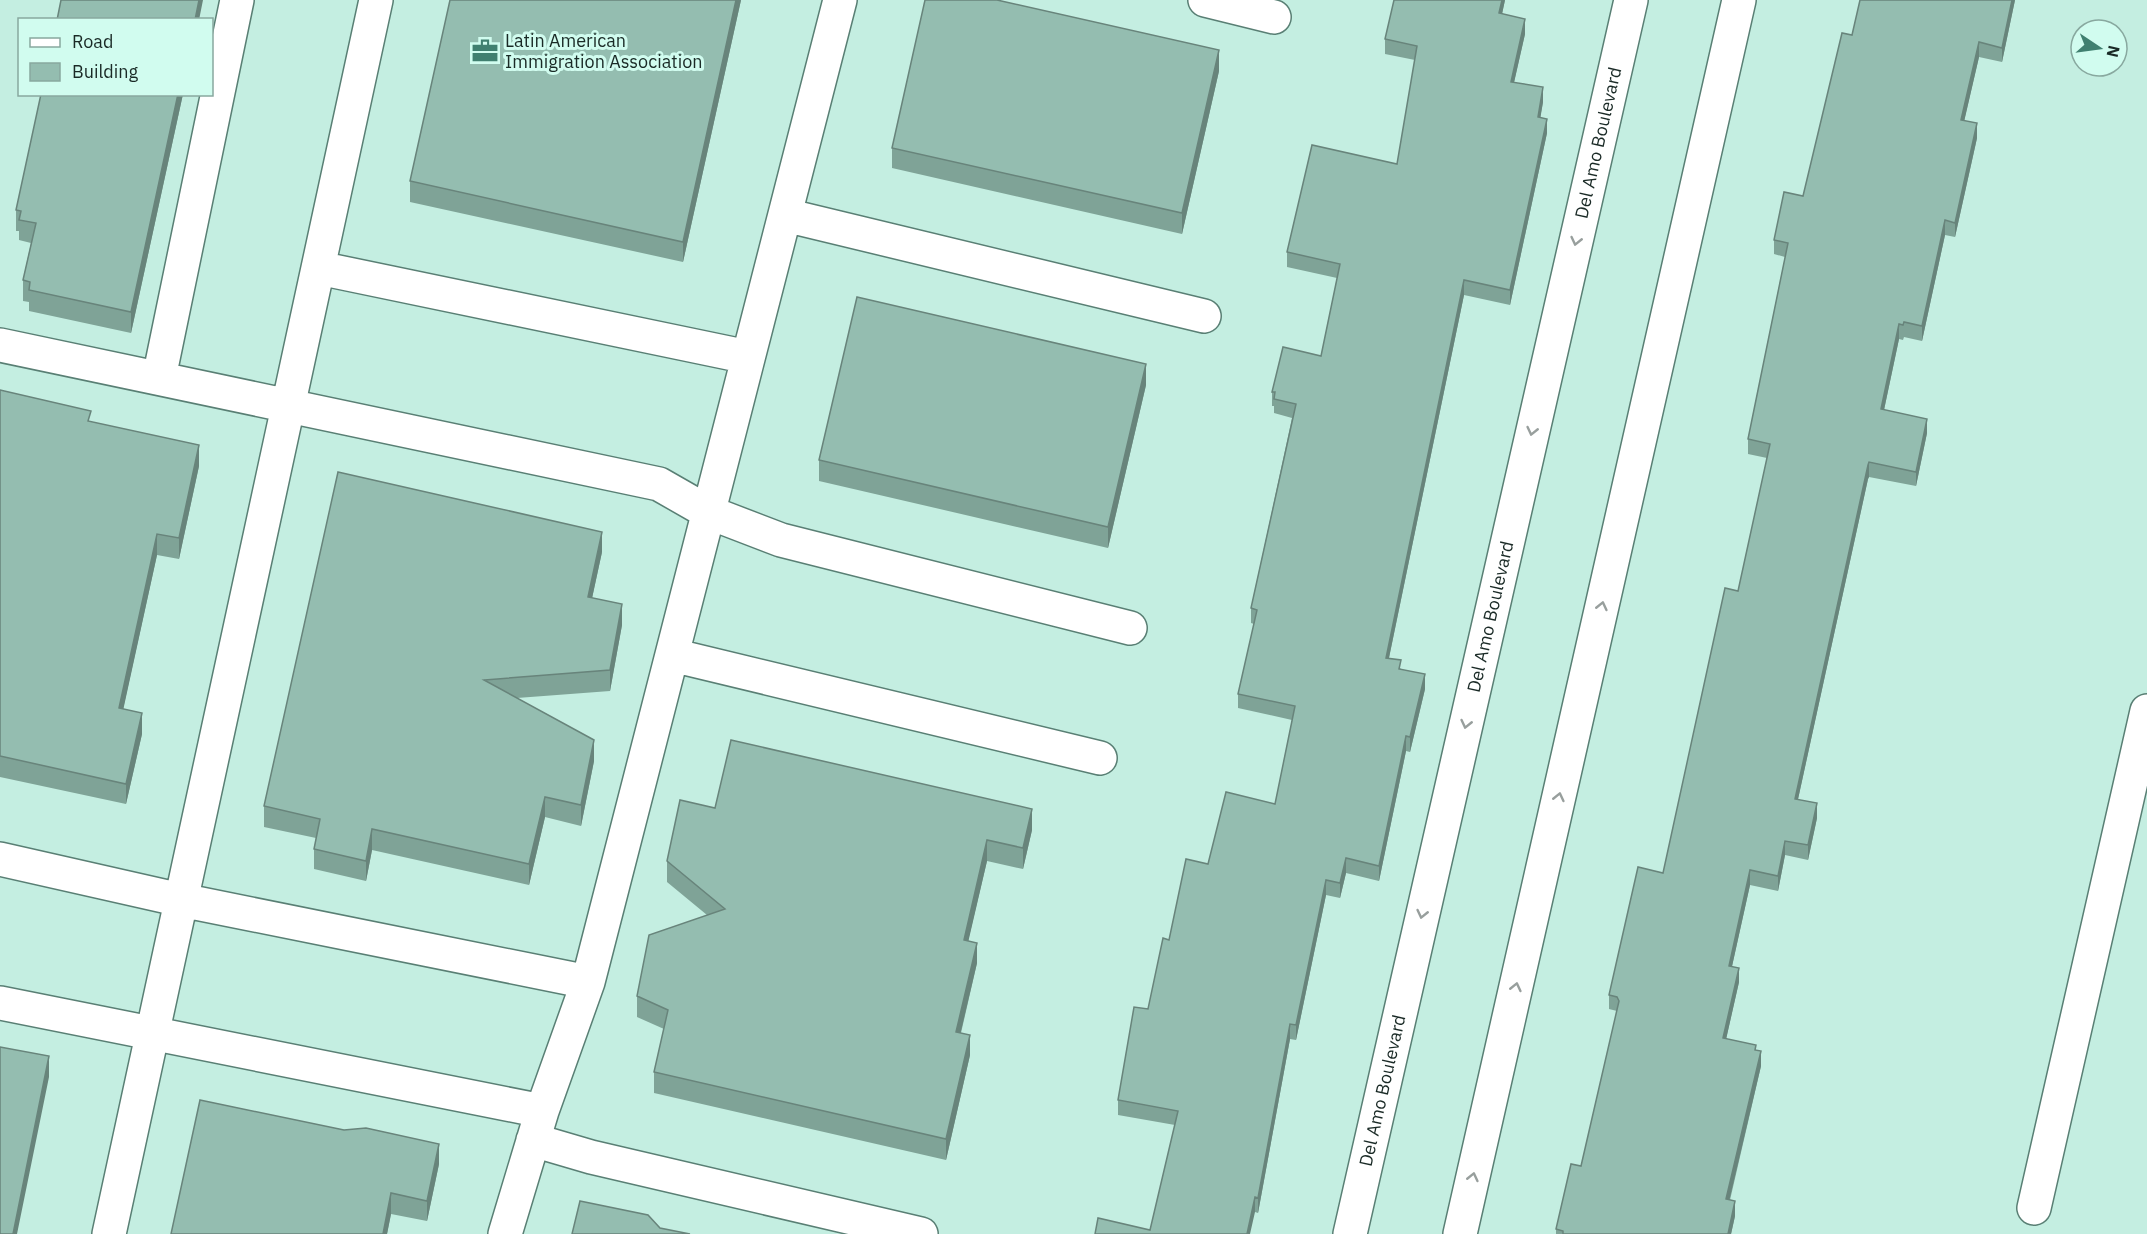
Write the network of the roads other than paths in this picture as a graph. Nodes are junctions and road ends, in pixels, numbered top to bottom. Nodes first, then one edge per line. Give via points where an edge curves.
1 (237, 0) edge
2 (376, 0) edge
3 (840, 0) edge
4 (1205, 0) edge
5 (1631, 0) edge
6 (1739, 0) edge
7 (1274, 16) dead end
8 (785, 215) junction
9 (319, 268) junction
10 (1204, 316) dead end
11 (0, 345) edge
12 (748, 357) junction
13 (159, 378) junction
14 (290, 405) junction
15 (708, 512) junction
16 (1130, 628) dead end
17 (672, 655) junction
18 (2147, 711) edge
19 (1100, 758) dead end
20 (0, 859) edge
21 (181, 900) junction
22 (588, 982) junction
23 (0, 1003) edge
24 (154, 1033) junction
25 (538, 1126) junction
26 (2034, 1208) dead end
27 (109, 1234) edge
28 (505, 1234) edge
29 (921, 1234) edge
30 (1350, 1234) edge
31 (1460, 1234) edge

1 - 13 main road
2 - 9 main road
3 - 8 main road
4 - 7 main road
5 -> 30 main road, Del Amo Boulevard
31 -> 6 main road
8 - 10 main road
8 - 12 main road
9 - 12 main road
9 - 14 main road
11 - 13 main road
12 - 15 main road
13 - 14 main road
14 - 15 main road via 659,484
14 - 21 main road
15 - 16 main road via 781,540
15 - 17 main road
17 - 19 main road
17 - 22 main road
18 - 26 main road
20 - 21 main road
21 - 22 main road
21 - 24 main road
22 - 25 main road
23 - 24 main road
24 - 25 main road
24 - 27 main road
25 - 28 main road
25 - 29 main road via 591,1157

